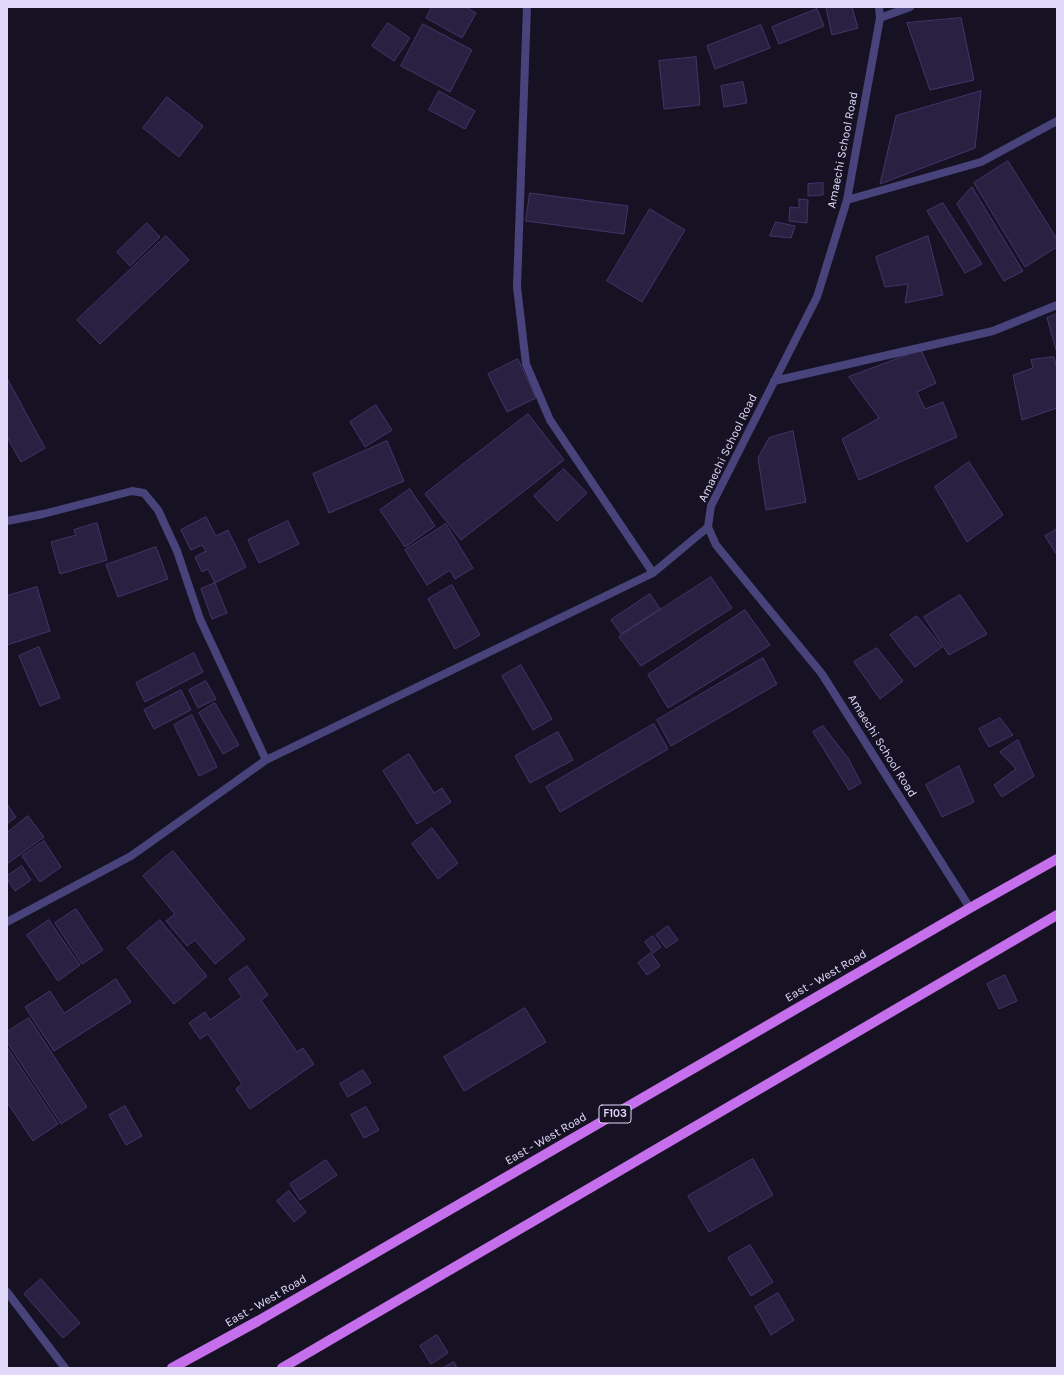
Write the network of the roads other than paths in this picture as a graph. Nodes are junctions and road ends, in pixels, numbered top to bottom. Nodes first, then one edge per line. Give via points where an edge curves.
1 (527, 7) edge
2 (879, 7) edge
3 (910, 7) edge
4 (880, 18) junction
5 (1057, 121) edge
6 (847, 200) junction
7 (1057, 305) edge
8 (774, 381) junction
9 (7, 521) edge
10 (708, 527) junction
11 (653, 573) junction
12 (266, 760) junction
13 (1057, 859) edge
14 (970, 908) junction
15 (1057, 915) edge
16 (7, 922) edge
17 (7, 1292) edge
18 (65, 1368) edge
19 (172, 1368) edge
20 (282, 1368) edge

1 - 11 street via 517,287 526,364 550,420
2 - 4 street, Amaechi School Road
3 - 4 street
4 - 6 street, Amaechi School Road
5 - 6 street via 980,162
6 - 8 street, Amaechi School Road via 817,297
7 - 8 street via 993,331
8 - 10 street, Amaechi School Road via 711,506
9 - 12 street via 132,490 144,493 158,510 178,551 200,619
10 - 11 street
10 - 14 street, Amaechi School Road via 716,545 822,674
11 - 12 street
12 - 16 street via 130,856
13 - 14 main road, East - West Road / F103
14 - 19 main road, East - West Road / F103 via 258,1321
15 - 20 main road
17 - 18 street

